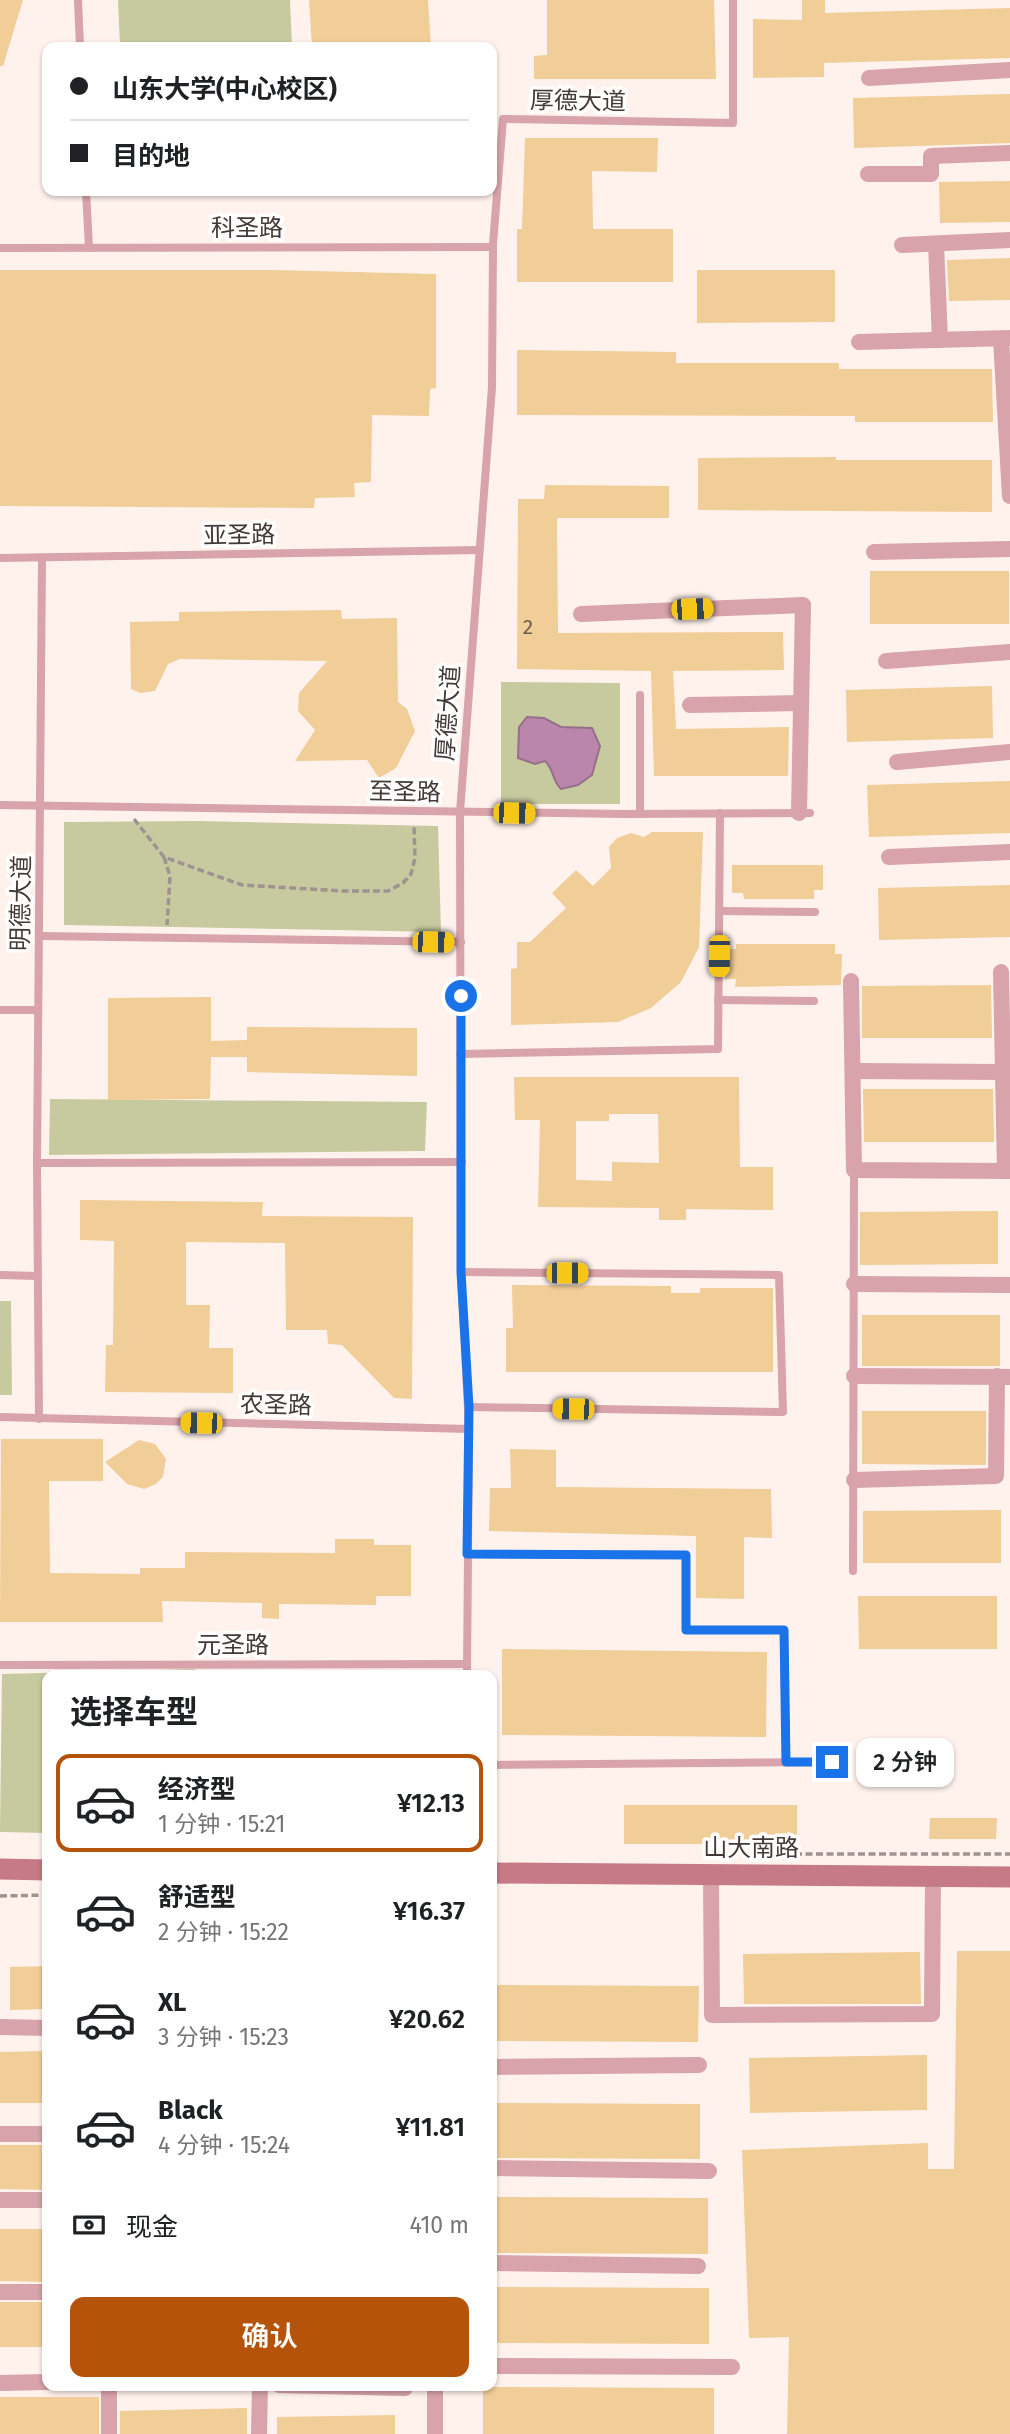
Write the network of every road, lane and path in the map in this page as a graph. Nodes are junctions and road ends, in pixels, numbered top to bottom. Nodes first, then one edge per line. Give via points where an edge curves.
1 (78, 0) edge
2 (733, 0) edge
3 (80, 42) edge
4 (1010, 70) edge
5 (869, 78) dead end
6 (1010, 153) edge
7 (868, 174) dead end
8 (86, 196) edge
9 (1010, 240) edge
10 (936, 244) junction
11 (902, 245) dead end
12 (494, 247) junction
13 (0, 248) edge
14 (89, 248) junction
15 (1005, 338) edge
16 (940, 340) junction
17 (859, 342) dead end
18 (1010, 496) edge
19 (1010, 549) edge
20 (479, 550) junction
21 (874, 552) dead end
22 (0, 558) edge
23 (42, 558) junction
24 (581, 614) dead end
25 (1010, 652) edge
26 (886, 661) dead end
27 (640, 695) dead end
28 (801, 703) junction
29 (690, 705) dead end
30 (1010, 752) edge
31 (897, 762) dead end
32 (0, 805) edge
33 (42, 805) junction
34 (124, 807) junction
35 (460, 812) junction
36 (640, 813) junction
37 (720, 813) junction
38 (804, 813) joint
39 (414, 825) dead end
40 (1010, 852) edge
41 (164, 857) junction
42 (889, 857) dead end
43 (720, 911) junction
44 (815, 912) dead end
45 (41, 936) junction
46 (166, 937) junction
47 (461, 942) junction
48 (1002, 972) dead end
49 (852, 981) dead end
50 (719, 1000) junction
51 (814, 1001) dead end
52 (0, 1010) edge
53 (38, 1010) junction
54 (460, 1054) junction
55 (853, 1071) junction
56 (1003, 1072) junction
57 (461, 1162) junction
58 (37, 1163) junction
59 (854, 1170) junction
60 (1007, 1171) edge
61 (461, 1272) junction
62 (0, 1275) edge
63 (37, 1276) junction
64 (854, 1284) junction
65 (1010, 1285) edge
66 (854, 1376) junction
67 (1004, 1377) edge
68 (469, 1407) junction
69 (0, 1417) edge
70 (39, 1419) junction
71 (469, 1429) junction
72 (1003, 1465) edge
73 (853, 1480) junction
74 (467, 1554) junction
75 (853, 1571) dead end
76 (467, 1664) junction
77 (0, 1665) edge
78 (467, 1670) edge
79 (786, 1762) junction
80 (832, 1762) dead end
81 (497, 1765) edge
82 (0, 1869) edge
83 (42, 1870) edge
84 (497, 1873) edge
85 (711, 1874) junction
86 (933, 1876) junction
87 (1010, 1877) edge
88 (42, 1895) edge
89 (0, 1896) edge
90 (0, 2027) edge
91 (42, 2028) edge
92 (699, 2065) dead end
93 (497, 2067) edge
94 (0, 2134) edge
95 (42, 2134) edge
96 (497, 2168) edge
97 (709, 2171) dead end
98 (0, 2200) edge
99 (42, 2200) edge
100 (497, 2263) edge
101 (698, 2266) dead end
102 (0, 2292) edge
103 (42, 2292) edge
104 (497, 2367) edge
105 (732, 2367) dead end
106 (42, 2382) edge
107 (0, 2383) edge
108 (109, 2391) edge
109 (260, 2391) edge
110 (435, 2391) edge
111 (109, 2434) edge
112 (259, 2434) edge
113 (435, 2434) edge

1 - 3 lane
2 - 12 lane, 厚德大道 via 733,123 503,119
4 - 5 street
6 - 7 street via 931,156 931,174
8 - 14 lane
9 - 10 street
10 - 11 street
10 - 16 street
12 - 14 lane, 科圣路
12 - 20 lane, 厚德大道 via 492,387
13 - 14 lane, 科圣路
15 - 16 street
15 - 18 street
16 - 17 street
19 - 21 street
20 - 23 lane, 亚圣路
20 - 35 lane, 厚德大道
22 - 23 lane, 亚圣路
23 - 33 lane, 明德大道
24 - 28 street via 803,605
25 - 26 street
27 - 36 lane
28 - 29 street
28 - 38 street
30 - 31 street
32 - 33 lane, 至圣路
33 - 34 lane, 至圣路
33 - 45 lane, 明德大道
34 - 35 lane, 至圣路
34 - 41 path
35 - 36 lane, 至圣路
35 - 47 lane, 厚德大道
36 - 37 lane, 至圣路
37 - 38 lane, 至圣路
37 - 43 lane
39 - 41 path via 411,874 388,891 242,885
40 - 42 street
41 - 46 path via 170,876
43 - 44 lane
43 - 50 lane
45 - 46 lane
45 - 53 lane, 明德大道
46 - 47 lane
47 - 54 lane, 厚德大道
48 - 56 street
49 - 55 street
50 - 51 lane
50 - 54 lane via 718,1049
52 - 53 lane
53 - 58 lane, 明德大道
54 - 57 lane, 厚德大道
55 - 56 street
55 - 59 street
56 - 60 street
57 - 58 lane
57 - 61 lane, 厚德大道
58 - 63 lane, 明德大道
59 - 60 street
59 - 64 lane
61 - 68 lane, 厚德大道
61 - 68 lane via 779,1275 783,1412
62 - 63 lane
63 - 70 lane, 明德大道
64 - 65 street
64 - 66 lane
66 - 67 street
66 - 73 lane
67 - 72 street
68 - 71 lane, 厚德大道
69 - 70 lane
70 - 71 lane, 农圣路
71 - 74 lane, 厚德大道
72 - 73 street via 996,1476
73 - 75 lane
74 - 76 lane, 厚德大道
74 - 79 lane via 686,1555 686,1630 784,1630
76 - 77 lane, 元圣路
76 - 78 lane, 厚德大道
79 - 80 lane
79 - 81 lane
82 - 83 main road
84 - 85 main road, 山大南路
85 - 86 main road, 山大南路
85 - 86 street via 712,2015 932,2014
86 - 87 main road, 山大南路
88 - 89 path
90 - 91 street
92 - 93 street
94 - 95 street
96 - 97 street
98 - 99 street
100 - 101 street
102 - 103 street
104 - 105 street
106 - 107 street
108 - 111 street
109 - 112 street
110 - 113 street

